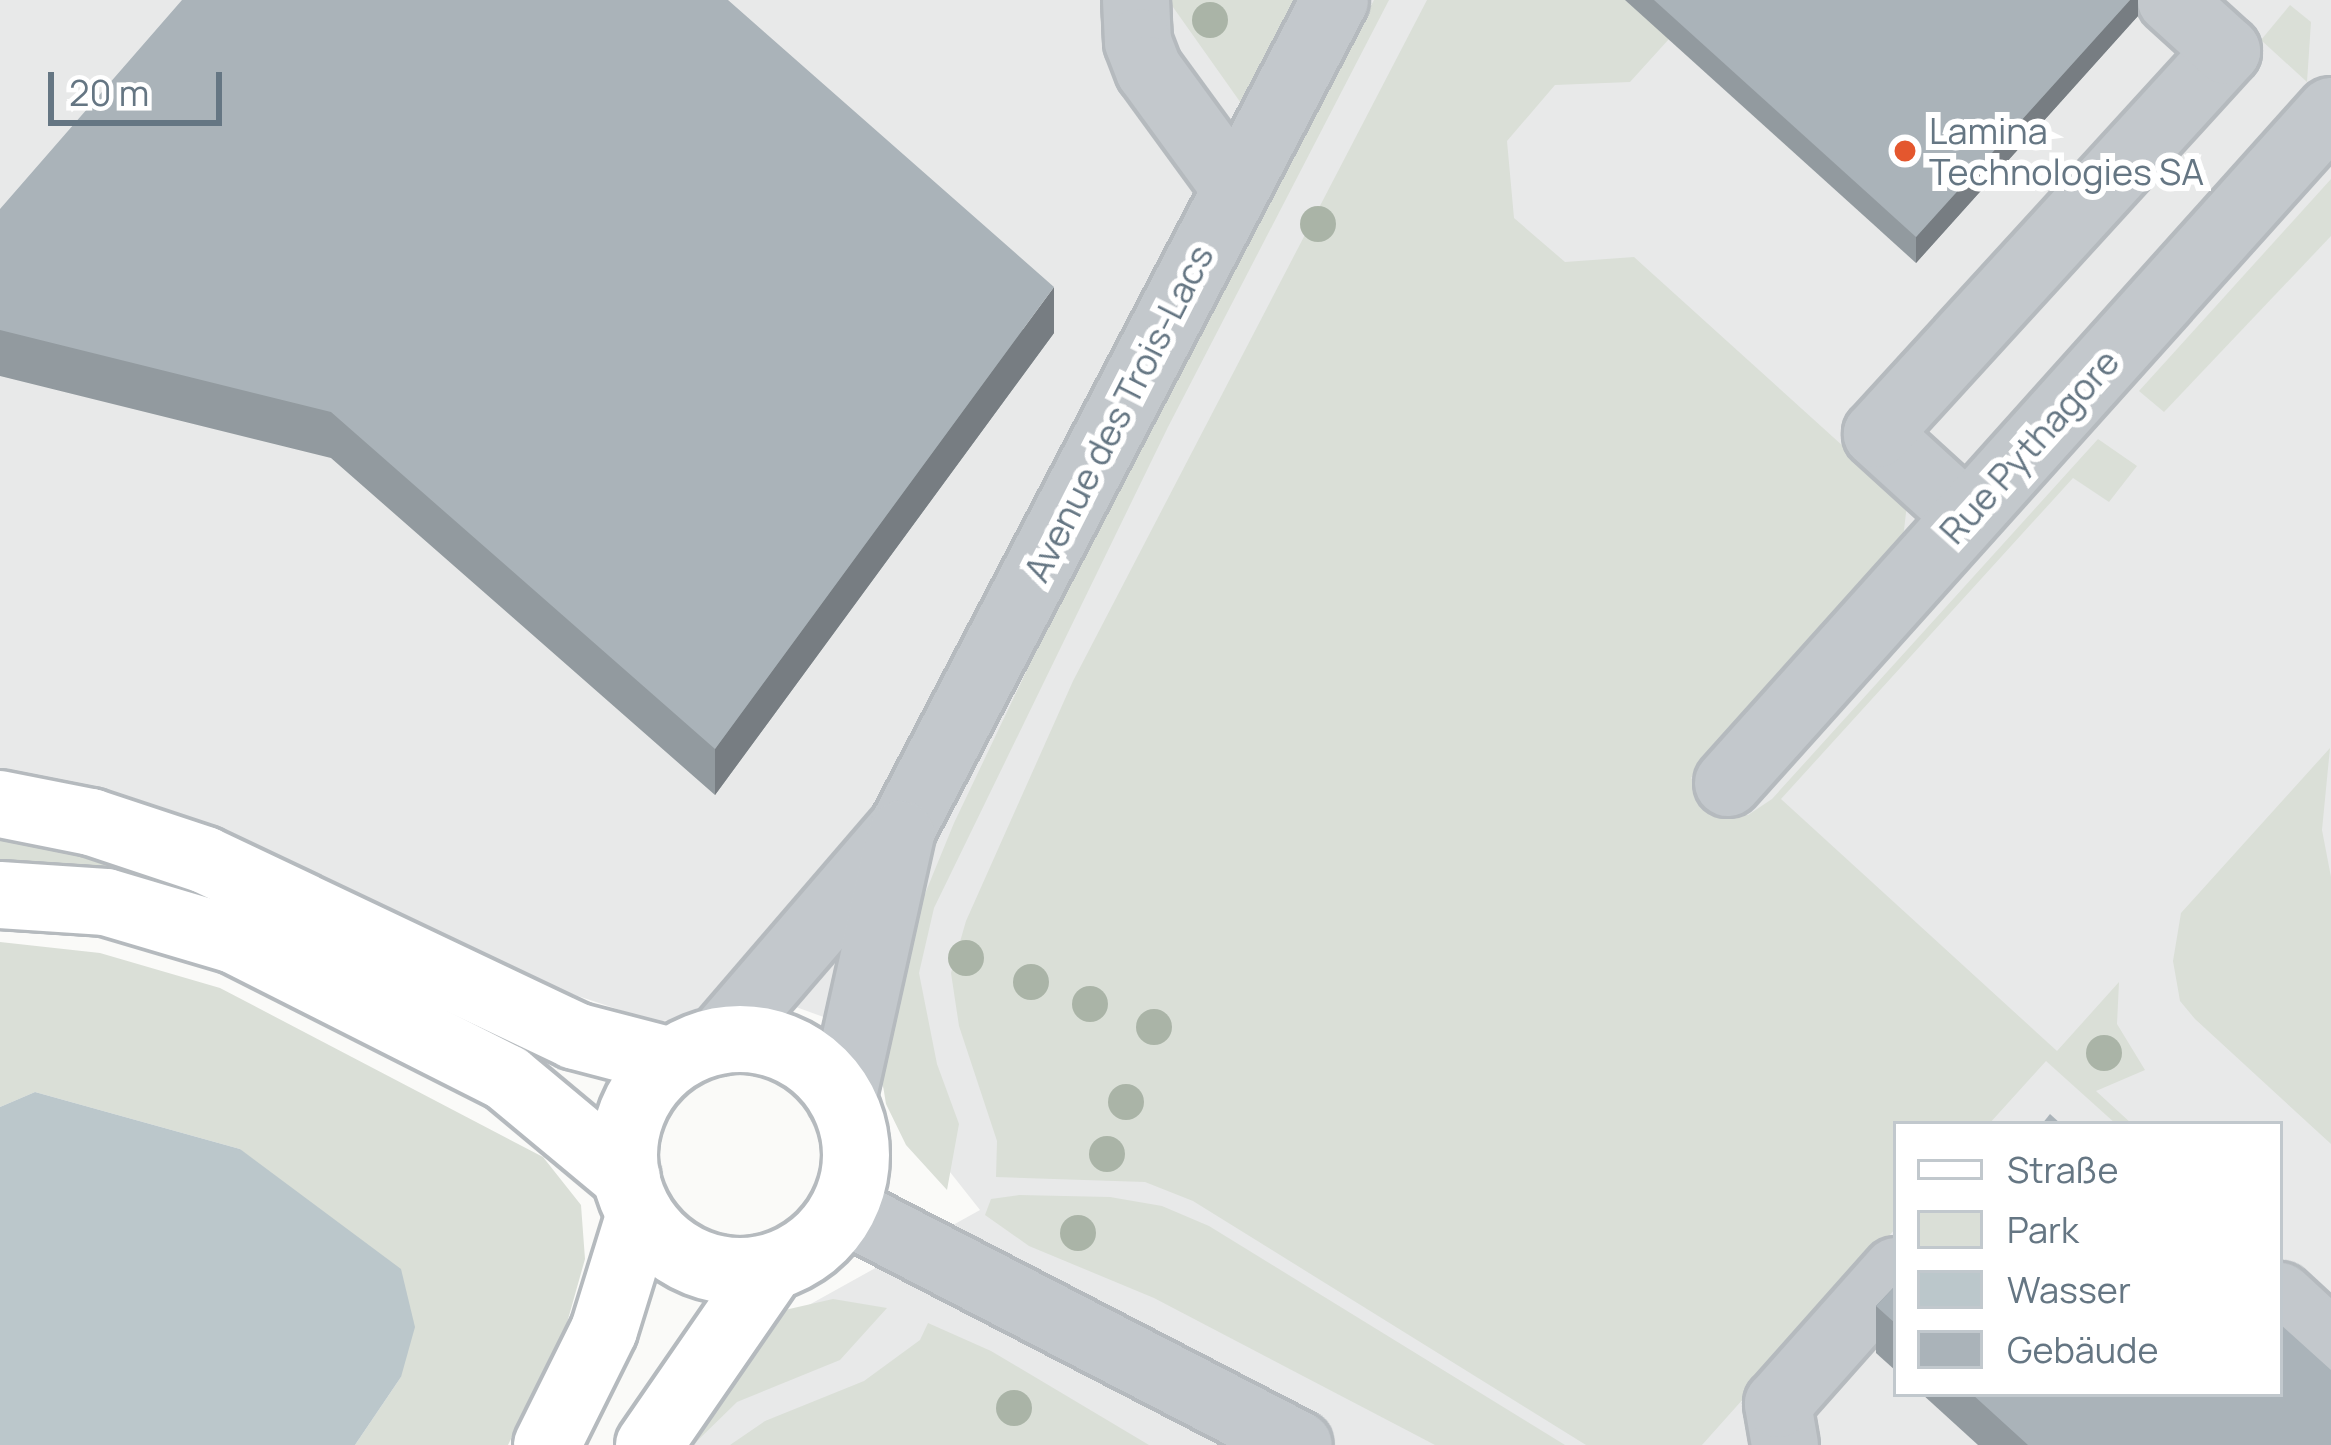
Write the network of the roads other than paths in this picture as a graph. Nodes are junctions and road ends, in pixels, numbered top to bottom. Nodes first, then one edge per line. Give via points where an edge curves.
1 (1136, 0) edge
2 (1335, 0) edge
3 (2171, 0) edge
4 (2331, 111) edge
5 (1235, 188) junction
6 (1966, 516) junction
7 (1728, 783) dead end
8 (0, 804) edge
9 (903, 827) junction
10 (0, 895) edge
11 (695, 1051) junction
12 (842, 1100) junction
13 (633, 1196) junction
14 (843, 1209) junction
15 (771, 1268) junction
16 (1893, 1274) edge
17 (2283, 1299) edge
18 (2331, 1343) edge
19 (547, 1445) edge
20 (649, 1445) edge
21 (1299, 1445) edge
22 (1785, 1445) edge

1 - 5 street via 1149,70
2 - 5 street, Avenue des Trois-Lacs
3 - 6 street via 2227,51 1877,434
4 - 6 street, Rue Pythagore
5 - 9 street, Avenue des Trois-Lacs
6 - 7 street, Rue Pythagore
8 - 11 main road via 92,822 205,860 575,1036
9 - 11 street, Avenue des Trois-Lacs
9 - 12 street, Avenue des Trois-Lacs
10 - 13 main road via 106,902 269,956 507,1078
11 - 12 main road, Avenue des Trois-Lacs via 748,1039 803,1057
11 - 13 main road, Avenue des Trois-Lacs via 632,1113
12 - 14 main road, Avenue des Trois-Lacs via 857,1155
13 - 15 main road via 683,1257 741,1272
13 - 19 main road, Avenue des Trois-Lacs via 604,1330
14 - 15 main road via 826,1235
14 - 21 street
15 - 20 main road
16 - 22 street via 1778,1404
17 - 18 street

